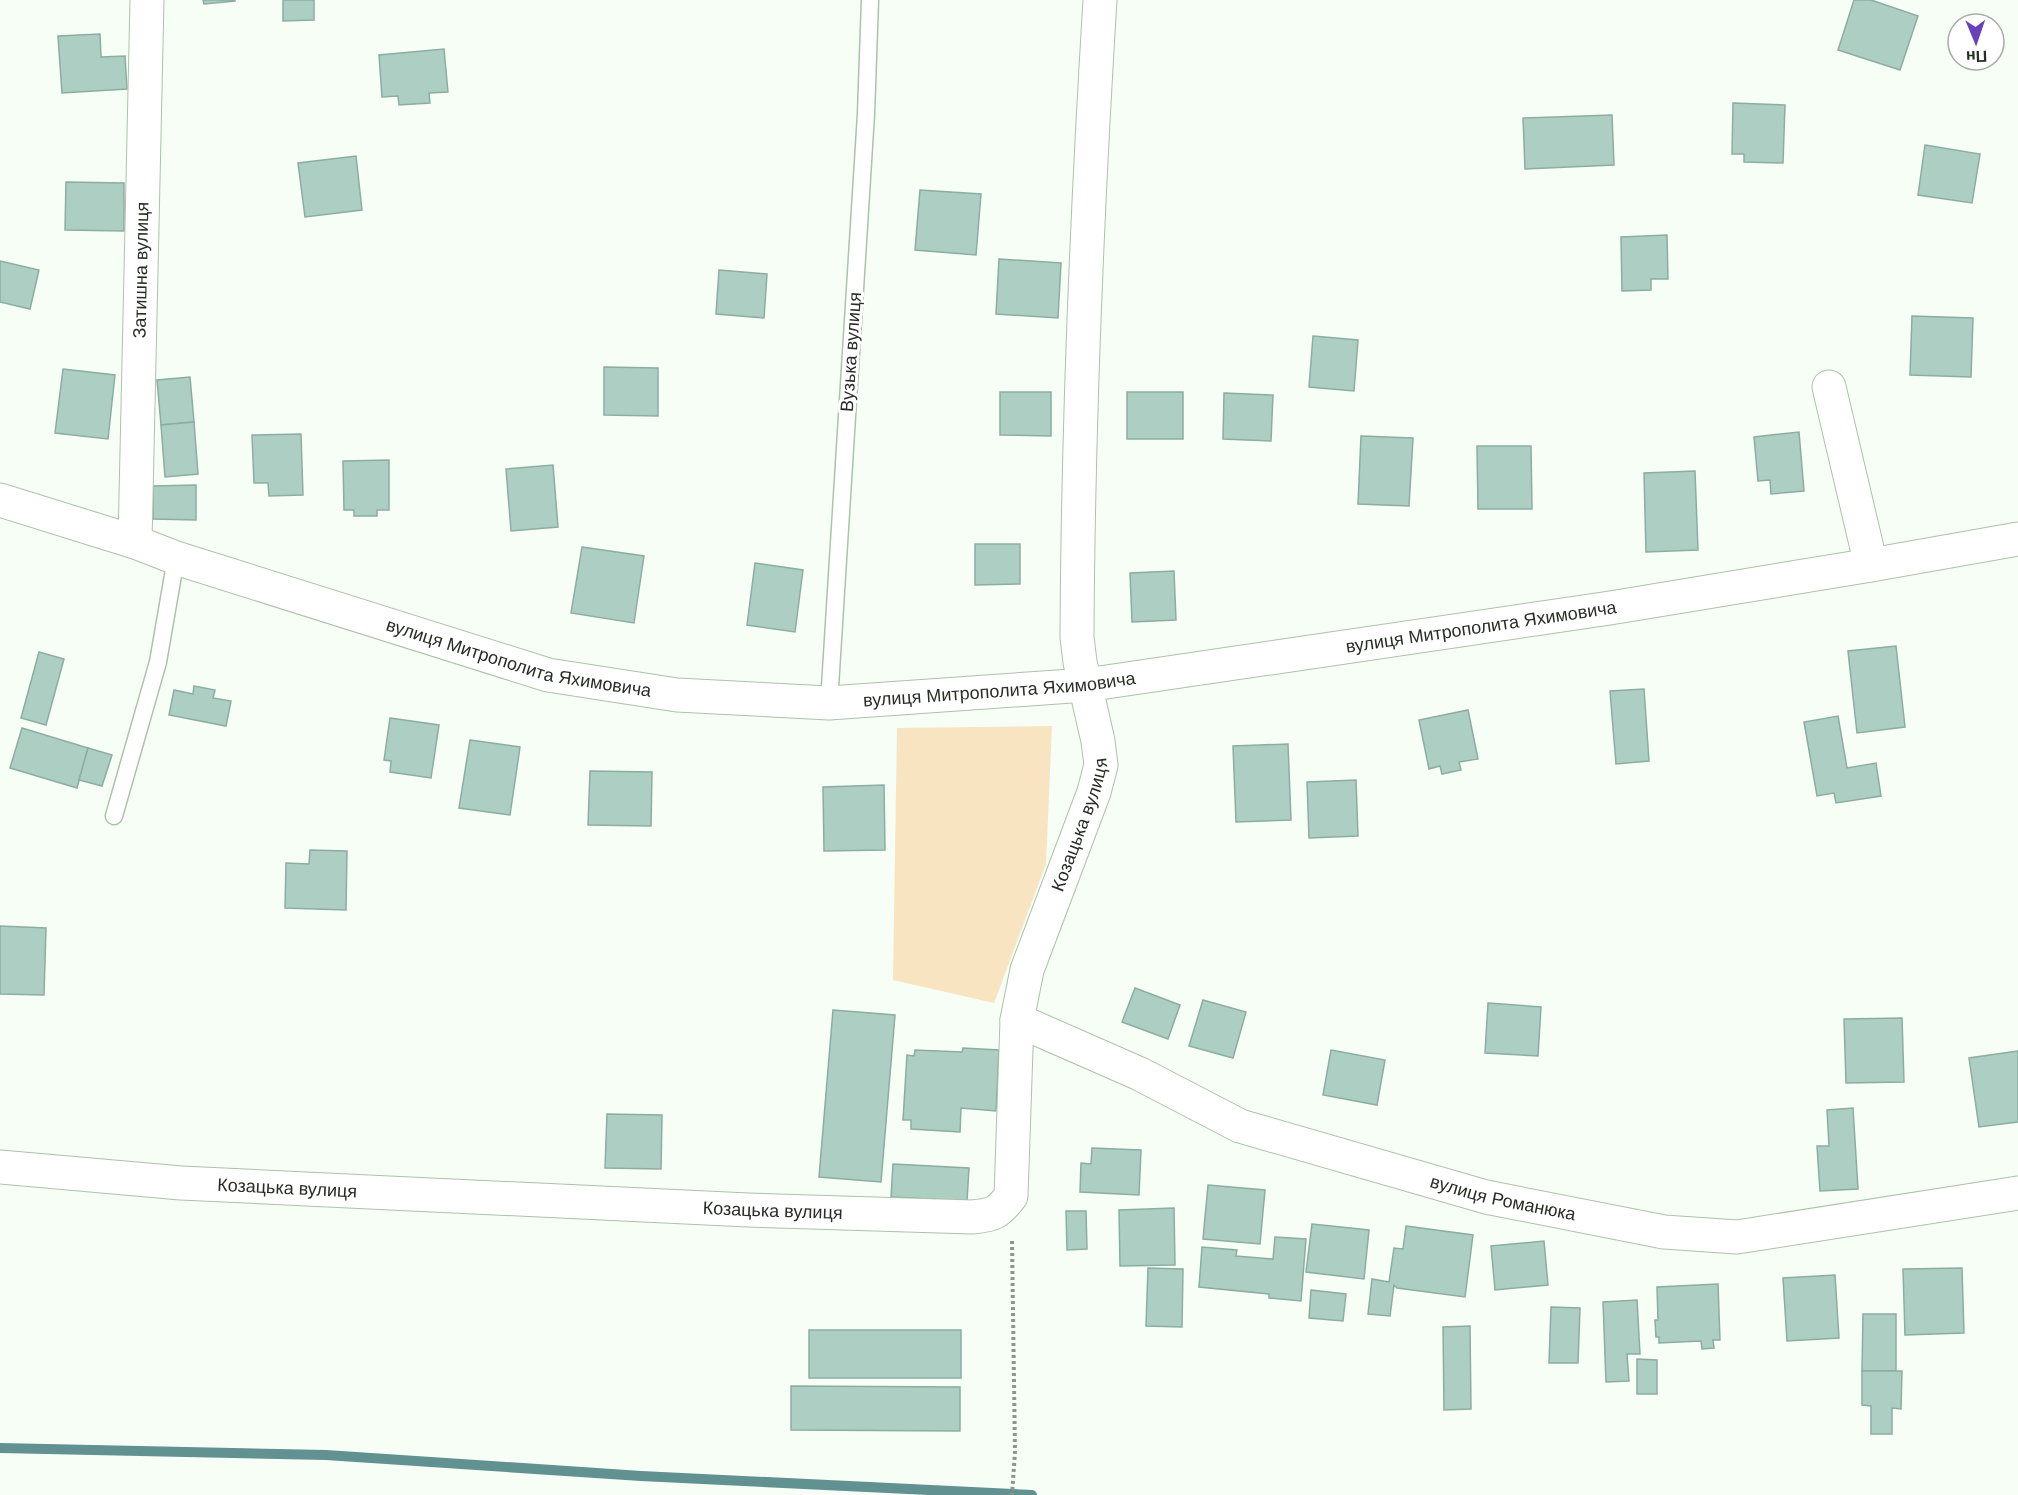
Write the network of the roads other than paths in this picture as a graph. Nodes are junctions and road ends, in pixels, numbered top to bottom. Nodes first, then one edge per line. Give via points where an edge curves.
1 (147, 0) edge
2 (870, 0) edge
3 (1100, 0) edge
4 (1829, 387) dead end
5 (0, 500) edge
6 (2018, 539) edge
7 (135, 542) junction
8 (176, 558) junction
9 (1871, 566) junction
10 (1086, 685) junction
11 (830, 703) junction
12 (114, 816) dead end
13 (1017, 1020) junction
14 (0, 1167) edge
15 (2018, 1193) edge

1 - 7 street, Затишна вулиця
2 - 11 lane, Вузька вулиця
3 - 10 street, Козацька вулиця via 1087,215 1078,484 1077,637
4 - 9 street
5 - 7 street, вулиця Митрополита Яхимовича
6 - 9 street, вулиця Митрополита Яхимовича
7 - 8 street, вулиця Митрополита Яхимовича
8 - 11 street, вулиця Митрополита Яхимовича via 548,675 677,695
8 - 12 lane via 158,662
9 - 10 street, вулиця Митрополита Яхимовича
10 - 11 street, вулиця Митрополита Яхимовича
10 - 13 street, Козацька вулиця via 1101,765 1027,970
13 - 14 street, Козацька вулиця via 1011,1196 992,1215 748,1210 193,1184
13 - 15 street, вулиця Романюка via 1140,1074 1240,1126 1486,1197 1664,1232 1737,1237

